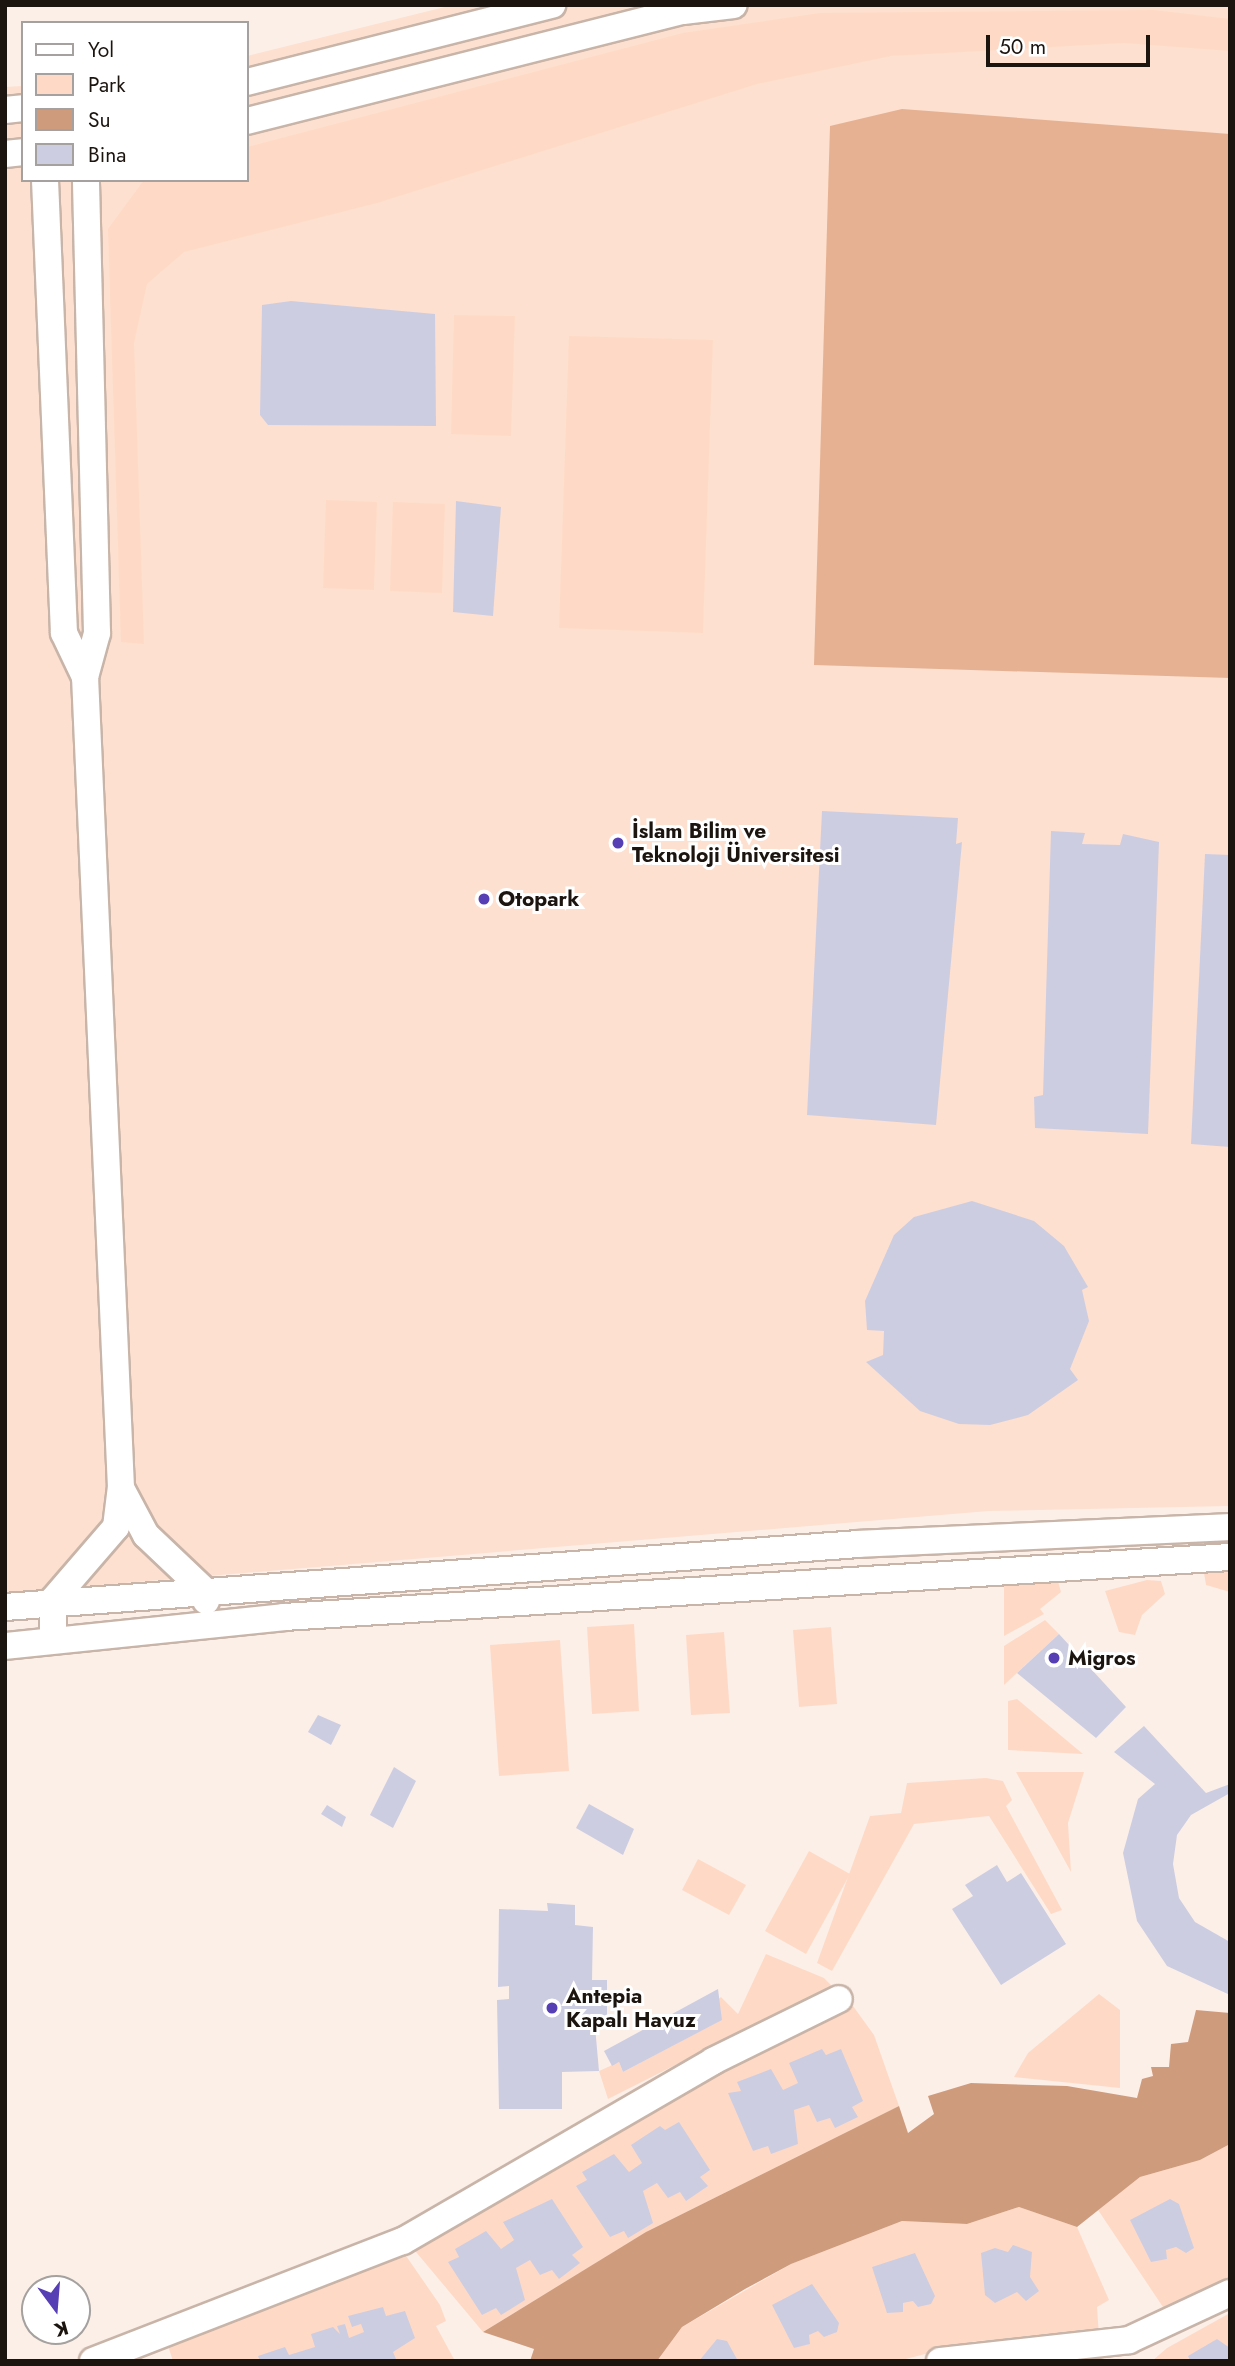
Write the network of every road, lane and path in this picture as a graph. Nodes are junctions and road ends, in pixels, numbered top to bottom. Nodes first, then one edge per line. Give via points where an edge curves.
1 (552, 5) edge
2 (734, 5) edge
3 (248, 82) edge
4 (248, 121) edge
5 (45, 182) edge
6 (86, 182) edge
7 (85, 677) junction
8 (121, 1488) junction
9 (1230, 1527) edge
10 (1230, 1557) edge
11 (205, 1591) junction
12 (53, 1600) junction
13 (5, 1607) edge
14 (209, 1623) junction
15 (53, 1639) junction
16 (5, 1646) edge
17 (839, 1999) dead end
18 (1230, 2293) edge
19 (93, 2361) edge
20 (940, 2361) edge

1 - 3 street
2 - 4 street via 683,12
5 - 7 street via 64,633
6 - 7 street via 97,633
7 - 8 street
8 - 11 street via 146,1535
8 - 12 street via 116,1527
9 - 11 street via 858,1544
10 - 14 street
11 - 12 street
11 - 14 street
12 - 13 street
12 - 15 street
14 - 15 street
15 - 16 street
17 - 19 street via 678,2081 403,2241
18 - 20 street via 1115,2343

